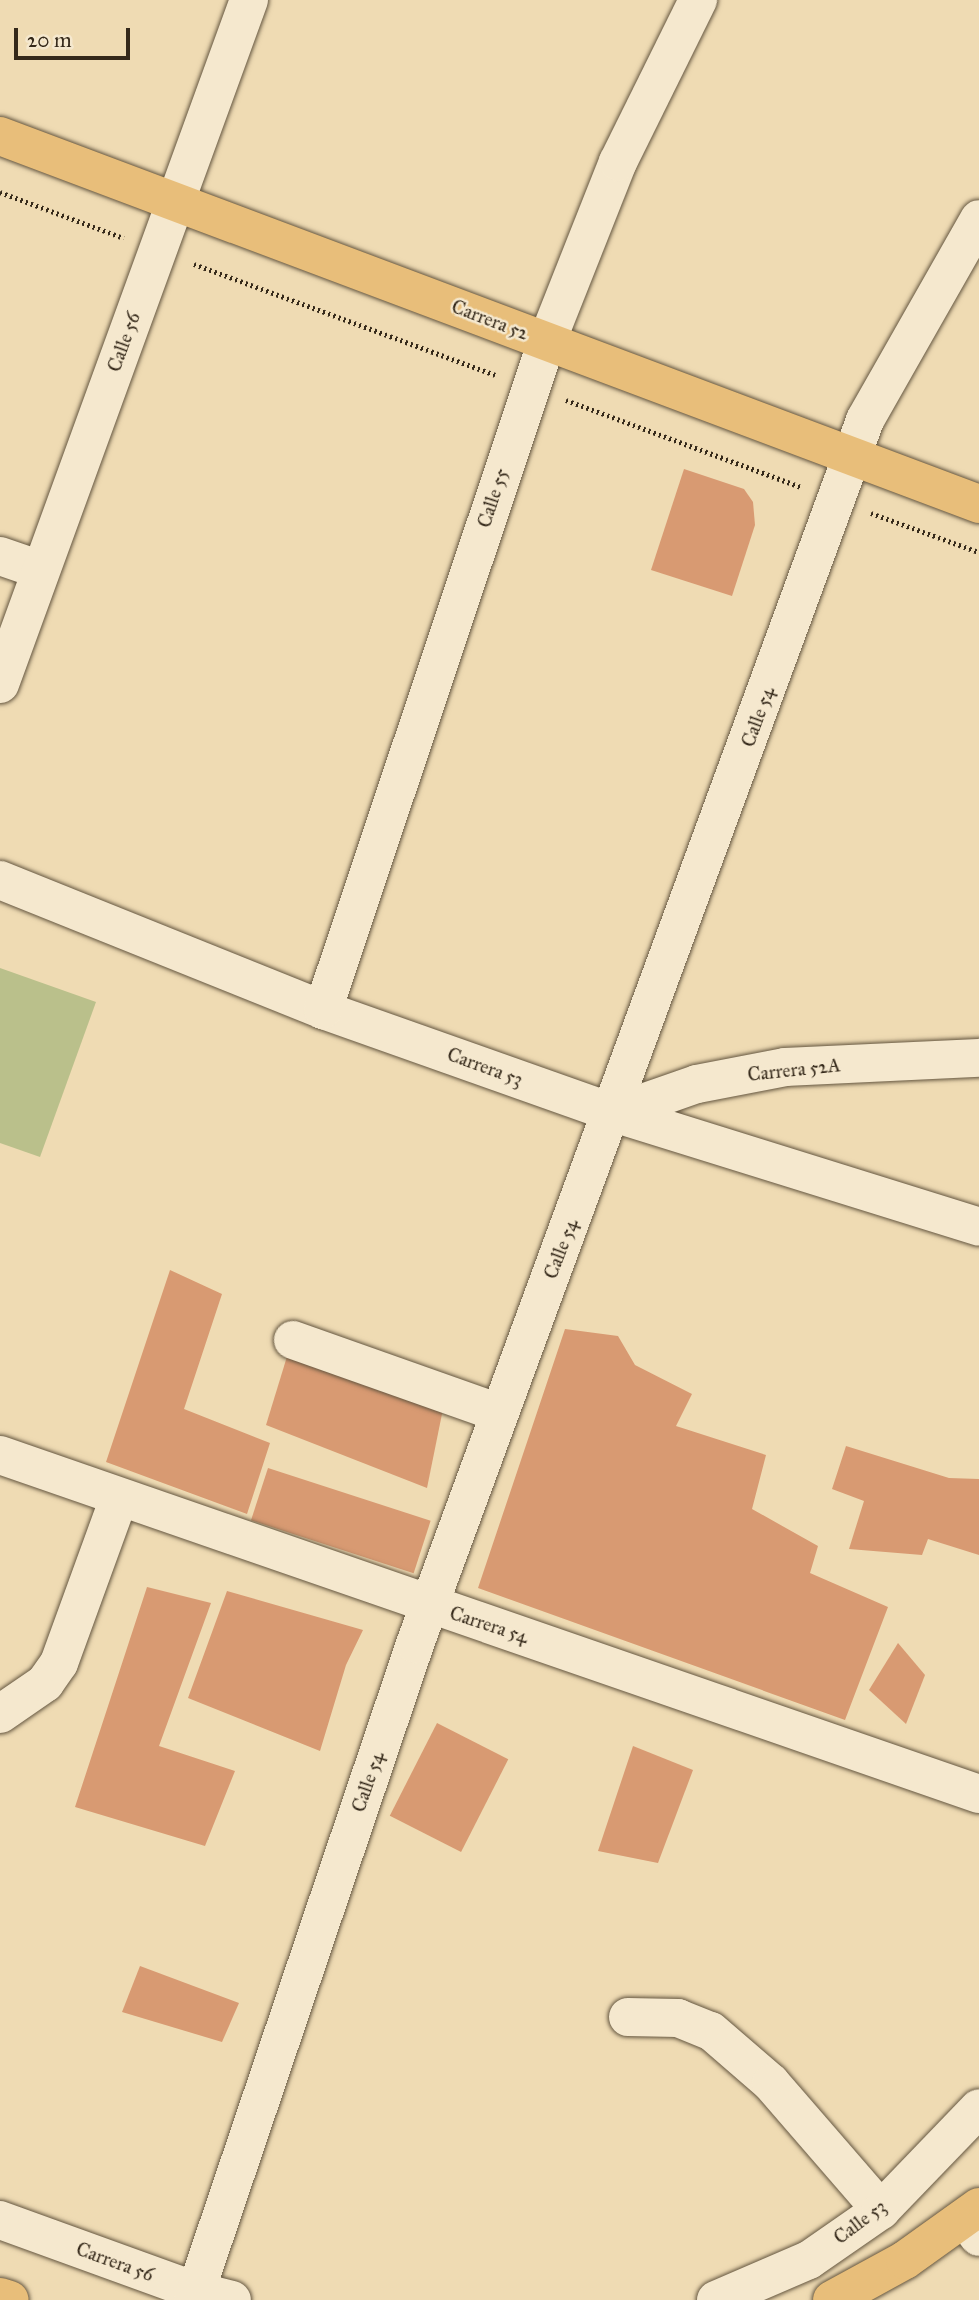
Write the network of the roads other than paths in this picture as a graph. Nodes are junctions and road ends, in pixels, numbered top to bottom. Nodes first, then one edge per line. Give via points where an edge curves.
1 (249, 0) edge
2 (698, 0) edge
3 (0, 136) edge
4 (175, 202) junction
5 (979, 219) edge
6 (547, 341) junction
7 (852, 457) junction
8 (979, 504) edge
9 (0, 556) edge
10 (41, 570) junction
11 (0, 684) edge
12 (0, 880) edge
13 (323, 1010) junction
14 (979, 1058) edge
15 (614, 1114) junction
16 (979, 1227) edge
17 (293, 1340) dead end
18 (499, 1413) junction
19 (0, 1455) edge
20 (120, 1498) junction
21 (430, 1606) junction
22 (0, 1714) edge
23 (979, 1794) edge
24 (628, 2017) dead end
25 (979, 2108) edge
26 (881, 2210) junction
27 (0, 2220) edge
28 (975, 2221) edge
29 (0, 2297) edge
30 (207, 2297) edge
31 (9, 2300) edge
32 (716, 2300) edge
33 (832, 2300) edge

1 - 4 street, Calle 56
2 - 6 street, Calle 55 via 618,162
3 - 4 main road, Carrera 52
4 - 6 main road, Carrera 52
4 - 10 street, Calle 56
5 - 7 street, Calle 54 via 882,389
6 - 7 main road, Carrera 52
6 - 13 street, Calle 55
7 - 8 main road, Carrera 52
7 - 15 street, Calle 54
9 - 10 street
10 - 11 street, Calle 56
12 - 13 street, Carrera 53
13 - 15 street, Carrera 53
14 - 15 street, Carrera 52A via 785,1067 697,1084
15 - 16 street, Carrera 53
15 - 18 street, Calle 54
17 - 18 street
18 - 21 street, Calle 54
19 - 20 street, Carrera 54
20 - 21 street, Carrera 54
20 - 22 street via 59,1663 45,1684
21 - 23 street, Carrera 54
21 - 30 street, Calle 54
24 - 26 street via 678,2018 711,2031 771,2083
25 - 26 street, Calle 53
26 - 32 street, Calle 53 via 809,2260
27 - 30 street, Carrera 56
28 - 33 main road
29 - 31 main road

